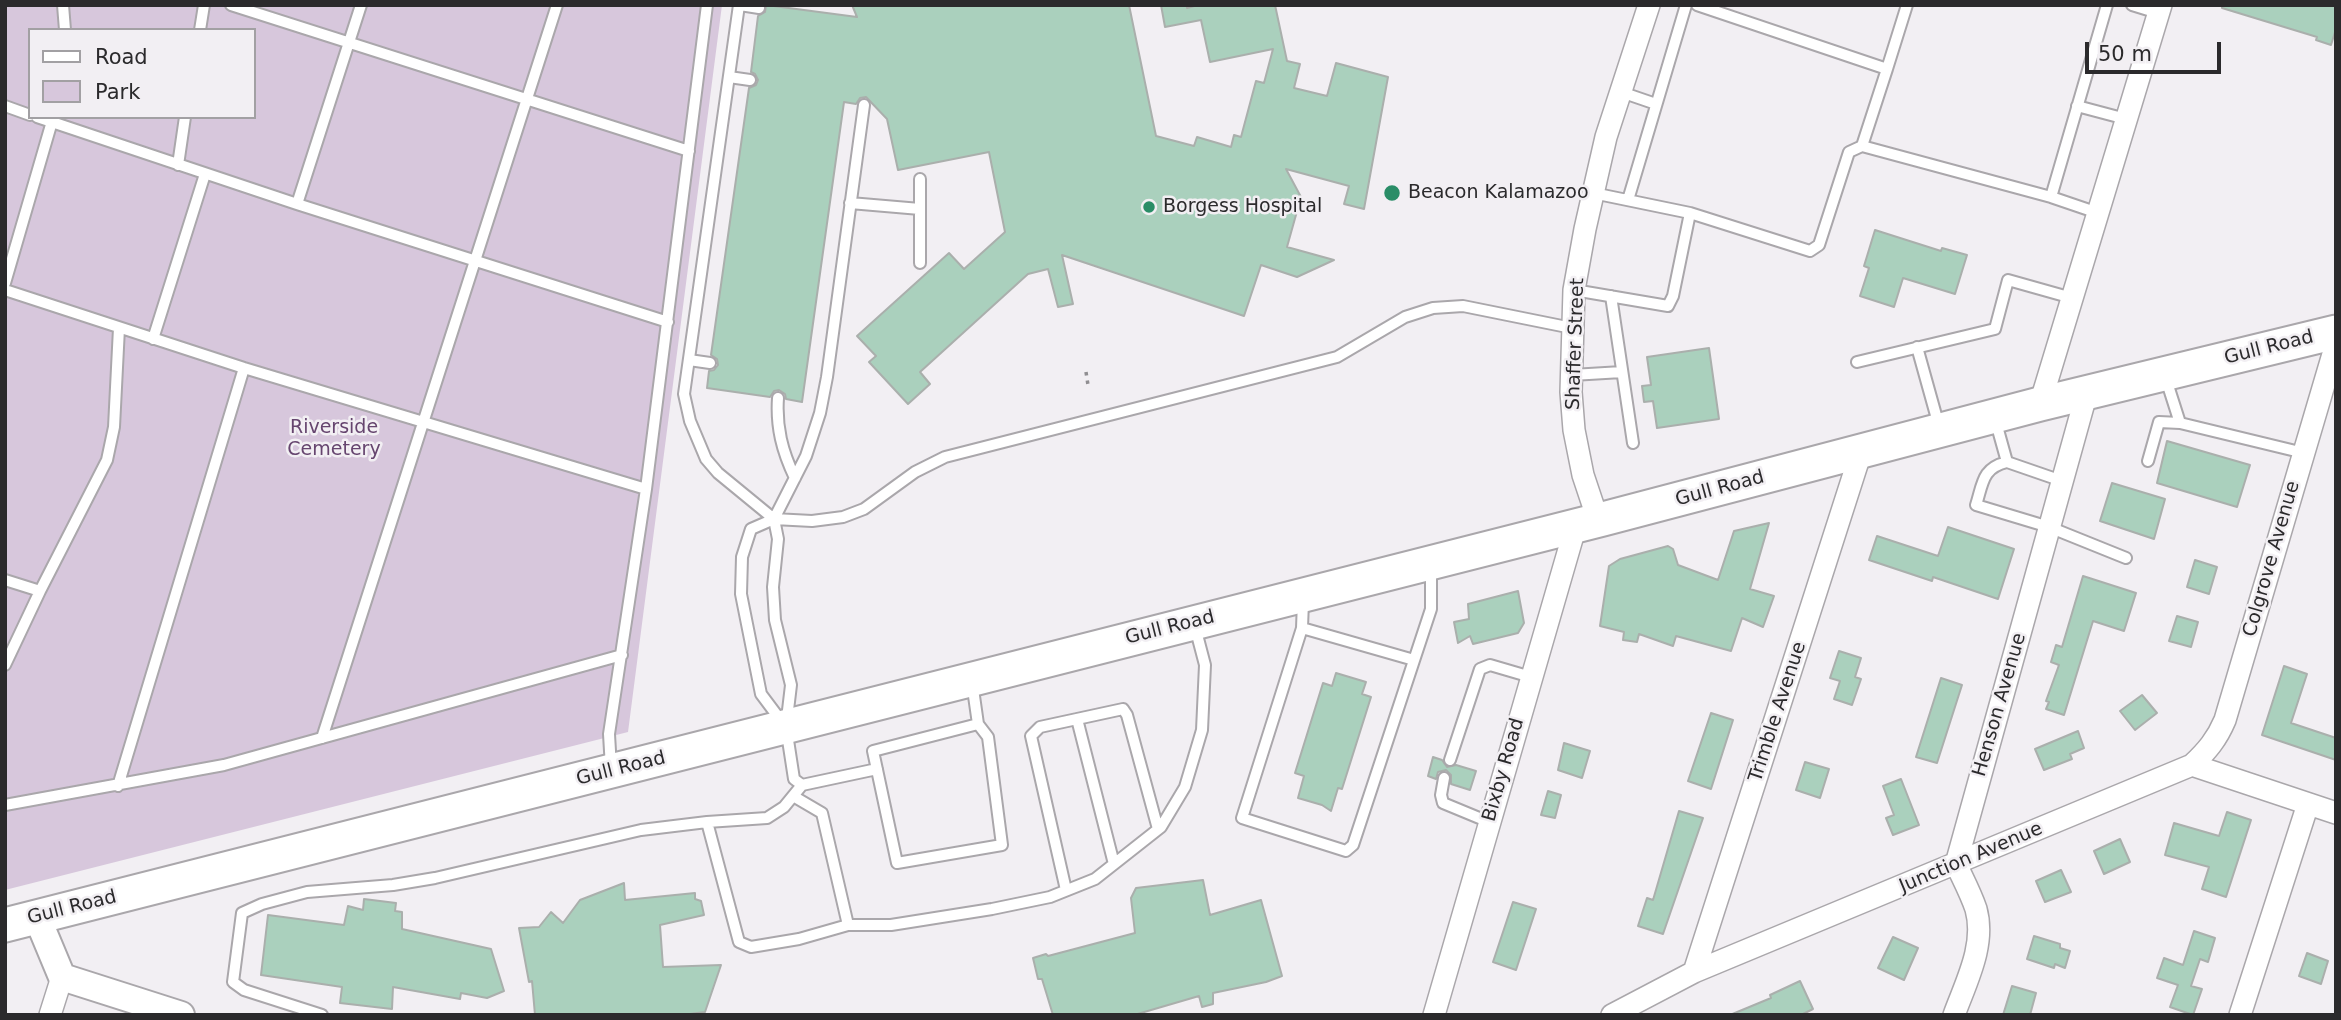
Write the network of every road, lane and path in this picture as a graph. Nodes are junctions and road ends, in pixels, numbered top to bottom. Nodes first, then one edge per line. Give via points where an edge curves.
1 (63, 5) edge
2 (204, 5) edge
3 (231, 5) edge
4 (361, 5) edge
5 (556, 5) edge
6 (707, 5) edge
7 (740, 5) edge
8 (1649, 5) edge
9 (1686, 5) edge
10 (1697, 5) edge
11 (1907, 5) edge
12 (2107, 5) edge
13 (2132, 5) edge
14 (760, 8) dead end
15 (2159, 9) edge
16 (65, 28) edge
17 (200, 28) edge
18 (349, 42) junction
19 (1887, 69) junction
20 (729, 77) junction
21 (750, 80) dead end
22 (1621, 92) junction
23 (527, 99) junction
24 (1656, 104) junction
25 (864, 105) dead end
26 (2077, 106) junction
27 (5, 107) edge
28 (28, 114) edge
29 (185, 119) edge
30 (2126, 119) junction
31 (53, 120) edge
32 (1862, 146) junction
33 (689, 150) junction
34 (178, 164) junction
35 (205, 174) junction
36 (920, 179) dead end
37 (1593, 193) junction
38 (2050, 197) junction
39 (1628, 200) junction
40 (850, 203) junction
41 (297, 204) junction
42 (920, 209) junction
43 (1690, 213) junction
44 (2098, 213) junction
45 (475, 261) junction
46 (920, 262) dead end
47 (5, 283) edge
48 (5, 290) edge
49 (1574, 290) junction
50 (1611, 296) junction
51 (2072, 298) junction
52 (668, 322) junction
53 (119, 328) junction
54 (1572, 328) junction
55 (2336, 332) edge
56 (153, 339) junction
57 (2336, 344) edge
58 (1917, 347) junction
59 (689, 360) junction
60 (1857, 362) dead end
61 (710, 363) dead end
62 (244, 368) junction
63 (1086, 372) dead end
64 (1622, 372) junction
65 (2164, 373) junction
66 (1572, 376) junction
67 (1088, 384) dead end
68 (2087, 392) junction
69 (778, 398) dead end
70 (2040, 404) junction
71 (1994, 416) junction
72 (423, 422) junction
73 (2180, 423) junction
74 (1941, 431) junction
75 (1633, 443) dead end
76 (1861, 452) junction
77 (2304, 453) junction
78 (2148, 461) dead end
79 (2007, 462) junction
80 (795, 478) junction
81 (2062, 481) junction
82 (646, 489) junction
83 (774, 519) junction
84 (1587, 523) junction
85 (2049, 527) junction
86 (2126, 558) dead end
87 (1431, 562) junction
88 (5, 580) edge
89 (40, 591) junction
90 (1304, 594) junction
91 (1194, 622) junction
92 (1302, 628) junction
93 (622, 654) junction
94 (1414, 660) junction
95 (5, 665) edge
96 (1531, 677) junction
97 (971, 680) junction
98 (1077, 719) junction
99 (978, 724) junction
100 (786, 727) junction
101 (322, 738) junction
102 (1450, 760) dead end
103 (2192, 765) junction
104 (877, 769) junction
105 (611, 771) junction
106 (1444, 778) dead end
107 (802, 785) junction
108 (118, 786) junction
109 (793, 796) junction
110 (2308, 804) junction
111 (5, 805) edge
112 (2336, 813) edge
113 (708, 821) junction
114 (1489, 822) junction
115 (1158, 829) junction
116 (1114, 864) junction
117 (1956, 864) junction
118 (1066, 890) junction
119 (37, 917) junction
120 (5, 925) edge
121 (848, 925) junction
122 (1694, 972) junction
123 (62, 977) junction
124 (50, 1015) edge
125 (181, 1015) edge
126 (322, 1015) edge
127 (1434, 1015) edge
128 (1612, 1015) edge
129 (1954, 1015) edge
130 (2239, 1015) edge

1 - 16 lane
2 - 17 lane
3 - 18 lane
4 - 18 lane
5 - 23 lane
6 - 33 lane
7 - 14 lane
7 - 20 lane
8 - 22 street, Shaffer Street
9 - 24 lane
10 - 19 lane
11 - 19 lane
12 - 26 lane
13 - 15 lane
15 - 30 street
18 - 23 lane
18 - 41 lane
19 - 32 lane
20 - 21 lane
20 - 59 lane
22 - 24 lane
22 - 37 street, Shaffer Street
23 - 33 lane
23 - 45 lane
24 - 39 lane
25 - 40 lane
26 - 30 lane
26 - 38 lane
27 - 28 lane
29 - 34 lane
30 - 44 street
31 - 34 lane
31 - 47 lane
32 - 38 lane
32 - 43 lane via 1849,152 1819,245 1811,251
33 - 52 lane
34 - 35 lane
35 - 41 lane
35 - 56 lane
36 - 42 lane
37 - 39 lane
37 - 49 street, Shaffer Street
38 - 44 lane
39 - 43 lane
40 - 42 lane
40 - 80 lane via 820,413
41 - 45 lane
42 - 46 lane
43 - 50 lane via 1668,306
44 - 51 street
45 - 52 lane
45 - 72 lane
48 - 53 lane
49 - 50 lane
49 - 54 street, Shaffer Street
50 - 64 lane
51 - 58 lane via 2008,280 1995,329
51 - 70 street
52 - 82 lane
53 - 56 lane
53 - 89 lane via 114,427 107,460
54 - 66 street, Shaffer Street
54 - 83 lane via 1462,306 1433,308 1405,317 1336,357 945,457 915,472 864,509 843,517
55 - 65 main road, Gull Road
56 - 62 lane
57 - 77 street, Colgrove Avenue
58 - 60 lane
58 - 74 lane
59 - 61 lane
59 - 83 lane via 684,394 706,459
62 - 72 lane
62 - 108 lane
63 - 67 path
64 - 66 lane
64 - 75 lane
65 - 68 main road, Gull Road
65 - 73 lane
66 - 84 street, Shaffer Street
68 - 70 main road, Gull Road
68 - 81 street, Henson Avenue
69 - 80 lane via 784,454
70 - 71 main road, Gull Road
71 - 74 main road, Gull Road
71 - 79 lane
72 - 82 lane
72 - 101 lane
73 - 77 lane
73 - 78 lane via 2159,422
74 - 76 main road, Gull Road
76 - 84 main road, Gull Road
76 - 122 street, Trimble Avenue
77 - 103 street, Colgrove Avenue via 2225,720 2217,738
79 - 81 lane
79 - 85 lane via 1987,471 1976,505
80 - 83 lane
81 - 85 street, Henson Avenue
82 - 93 lane
83 - 100 lane via 778,539 775,620 791,685
83 - 100 lane via 751,529 741,556 741,594 761,694
84 - 87 main road, Gull Road
84 - 96 street, Bixby Road
85 - 86 lane
85 - 117 street, Henson Avenue
87 - 90 main road, Gull Road
87 - 94 lane via 1431,609
88 - 89 lane
89 - 95 lane
90 - 91 main road, Gull Road
90 - 92 lane
91 - 97 main road, Gull Road
91 - 115 lane via 1205,666 1202,730 1185,787
92 - 94 lane
92 - 94 lane via 1242,818 1346,851 1353,845
93 - 101 lane
93 - 105 lane via 609,734
96 - 102 lane via 1490,665 1480,669
96 - 114 street, Bixby Road
97 - 99 lane
97 - 100 main road, Gull Road
98 - 115 lane via 1123,709
98 - 116 lane
98 - 118 lane via 1040,727 1031,736
99 - 104 lane via 873,751
99 - 104 lane via 988,737 1002,845 897,863
100 - 105 main road, Gull Road
100 - 107 lane via 794,779
101 - 108 lane via 224,765
103 - 110 street
103 - 117 street, Junction Avenue
104 - 107 lane
105 - 119 main road, Gull Road
106 - 114 lane via 1443,803
107 - 109 lane
108 - 111 lane
109 - 113 lane via 767,818
109 - 121 lane via 822,813
110 - 112 street
110 - 130 street
113 - 121 lane via 739,942 751,947
113 - 126 lane via 641,830 435,878 307,892 242,913 233,982 244,990
114 - 127 street, Bixby Road
115 - 116 lane
116 - 118 lane via 1095,879
117 - 122 street, Junction Avenue
117 - 129 street via 1976,909 1979,935
118 - 121 lane via 992,909 891,925
119 - 120 main road, Gull Road
119 - 123 street
122 - 128 street, Junction Avenue
123 - 124 street
123 - 125 street

